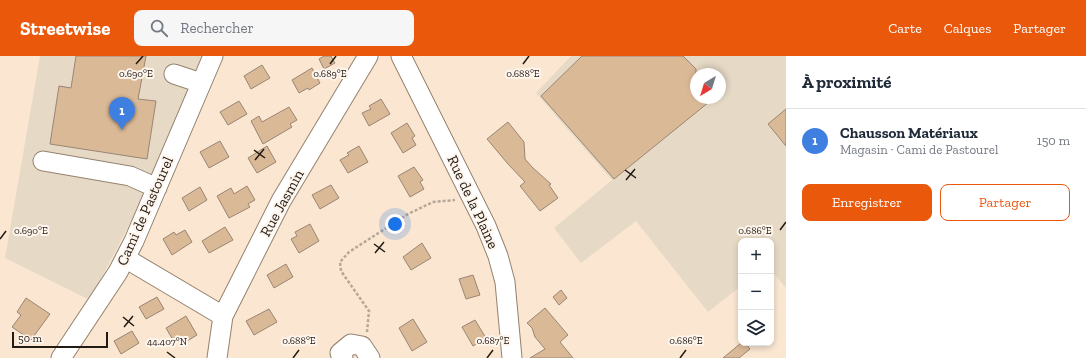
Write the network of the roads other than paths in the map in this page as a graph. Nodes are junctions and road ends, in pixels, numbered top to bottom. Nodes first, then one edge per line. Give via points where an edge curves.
1 (213, 56) edge
2 (368, 56) edge
3 (401, 56) edge
4 (174, 74) dead end
5 (201, 83) junction
6 (43, 161) dead end
7 (157, 188) junction
8 (125, 258) junction
9 (223, 316) junction
10 (366, 352) edge
11 (61, 358) edge
12 (217, 358) edge
13 (343, 358) edge
14 (512, 358) edge

1 - 5 street, Cami de Pastourel
2 - 9 street, Rue Jasmin via 281,202
3 - 14 street, Rue de la Plaine via 486,226 498,256 505,282
4 - 5 street
5 - 7 street, Cami de Pastourel
6 - 7 street via 130,176
7 - 8 street, Cami de Pastourel
8 - 9 street
8 - 11 street, Cami de Pastourel
9 - 12 street, Rue Jasmin
10 - 13 street via 351,344 340,353

